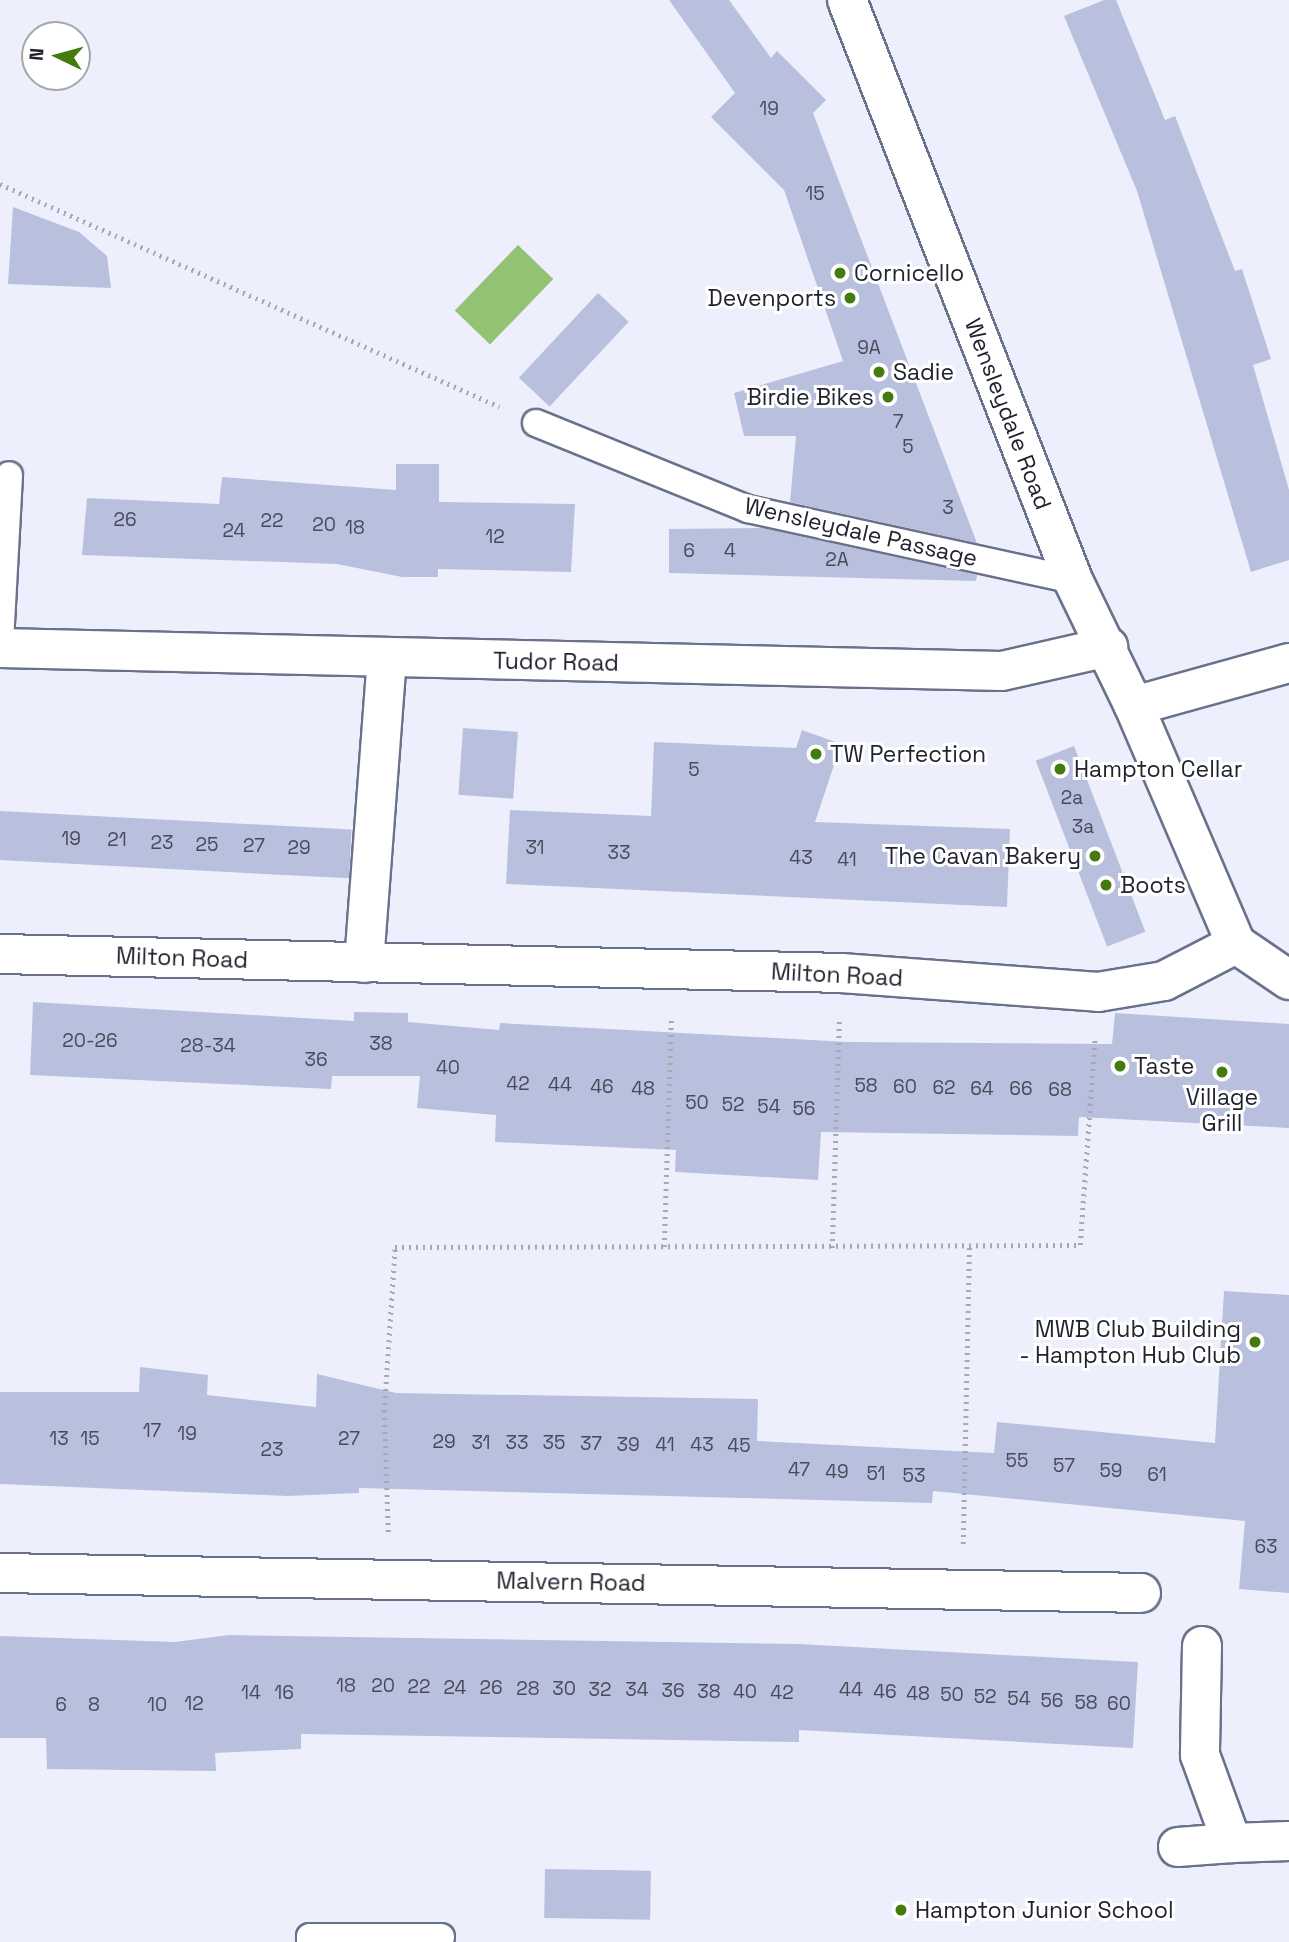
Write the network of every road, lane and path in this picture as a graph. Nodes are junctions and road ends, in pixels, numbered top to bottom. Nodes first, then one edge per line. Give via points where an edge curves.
1 (847, 0) edge
2 (0, 184) edge
3 (536, 423) joint
4 (9, 475) dead end
5 (1073, 580) junction
6 (0, 642) edge
7 (1108, 647) junction
8 (0, 648) edge
9 (387, 658) junction
10 (1289, 663) edge
11 (1134, 706) junction
12 (1236, 944) junction
13 (0, 954) edge
14 (365, 963) junction
15 (672, 968) junction
16 (841, 973) junction
17 (1289, 980) edge
18 (1098, 992) junction
19 (664, 1247) junction
20 (969, 1247) junction
21 (832, 1248) junction
22 (0, 1573) edge
23 (390, 1579) junction
24 (962, 1589) junction
25 (1141, 1593) dead end
26 (1202, 1646) dead end
27 (1289, 1842) edge
28 (1232, 1843) junction
29 (1178, 1847) dead end
30 (441, 1937) dead end
31 (310, 1942) edge

1 - 5 street, Wensleydale Road
2 - 3 path
3 - 5 lane, Wensleydale Passage via 748,509
4 - 6 lane
5 - 7 street, Wensleydale Road
7 - 9 street, Tudor Road via 1002,671
7 - 11 street, Wensleydale Road
8 - 9 street, Tudor Road
9 - 14 street
10 - 11 street
11 - 12 street, Wensleydale Road
12 - 17 street
12 - 18 street, Milton Road via 1164,981
13 - 14 street, Milton Road
14 - 15 street, Milton Road
15 - 16 street, Milton Road
15 - 19 path
16 - 18 street, Milton Road
16 - 21 path
18 - 20 path via 1080,1245
19 - 21 path
19 - 23 path via 395,1247 384,1412
20 - 21 path
20 - 24 path
22 - 23 street, Malvern Road
23 - 24 street, Malvern Road
24 - 25 street, Malvern Road
26 - 28 street via 1200,1755
27 - 28 street
28 - 29 street
30 - 31 lane via 310,1937

